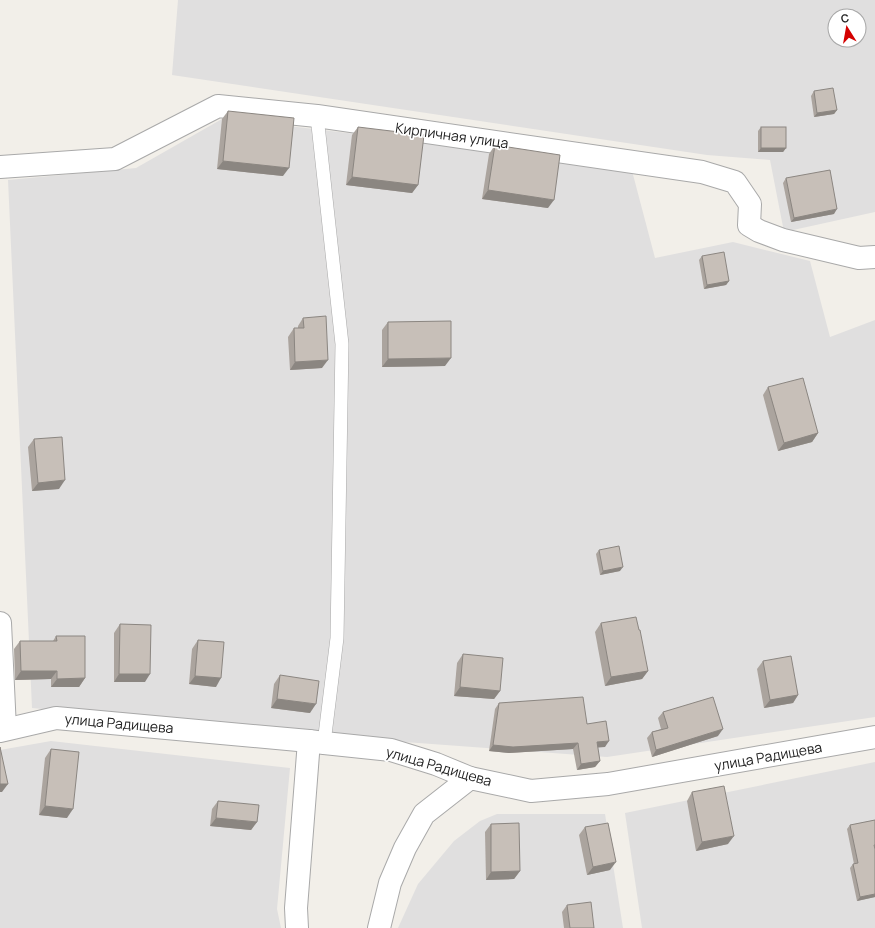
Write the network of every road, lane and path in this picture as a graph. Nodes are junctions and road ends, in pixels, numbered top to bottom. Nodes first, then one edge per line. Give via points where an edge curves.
1 (317, 116) junction
2 (0, 167) edge
3 (875, 257) edge
4 (0, 623) edge
5 (2, 730) edge
6 (875, 737) edge
7 (317, 742) junction
8 (470, 778) junction
9 (296, 928) edge
10 (379, 928) edge

1 - 2 street, Кирпичная улица via 218,106 115,159
1 - 3 street, Кирпичная улица via 702,172 735,182 750,204 749,225 759,231 783,240 858,258
1 - 7 lane via 342,344 337,638
4 - 5 street
5 - 7 street, улица Радищева via 56,718
6 - 8 street, улица Радищева via 600,785 531,791
7 - 8 street, улица Радищева via 391,750
7 - 9 street via 296,908
8 - 10 street via 424,814 405,848 390,883

